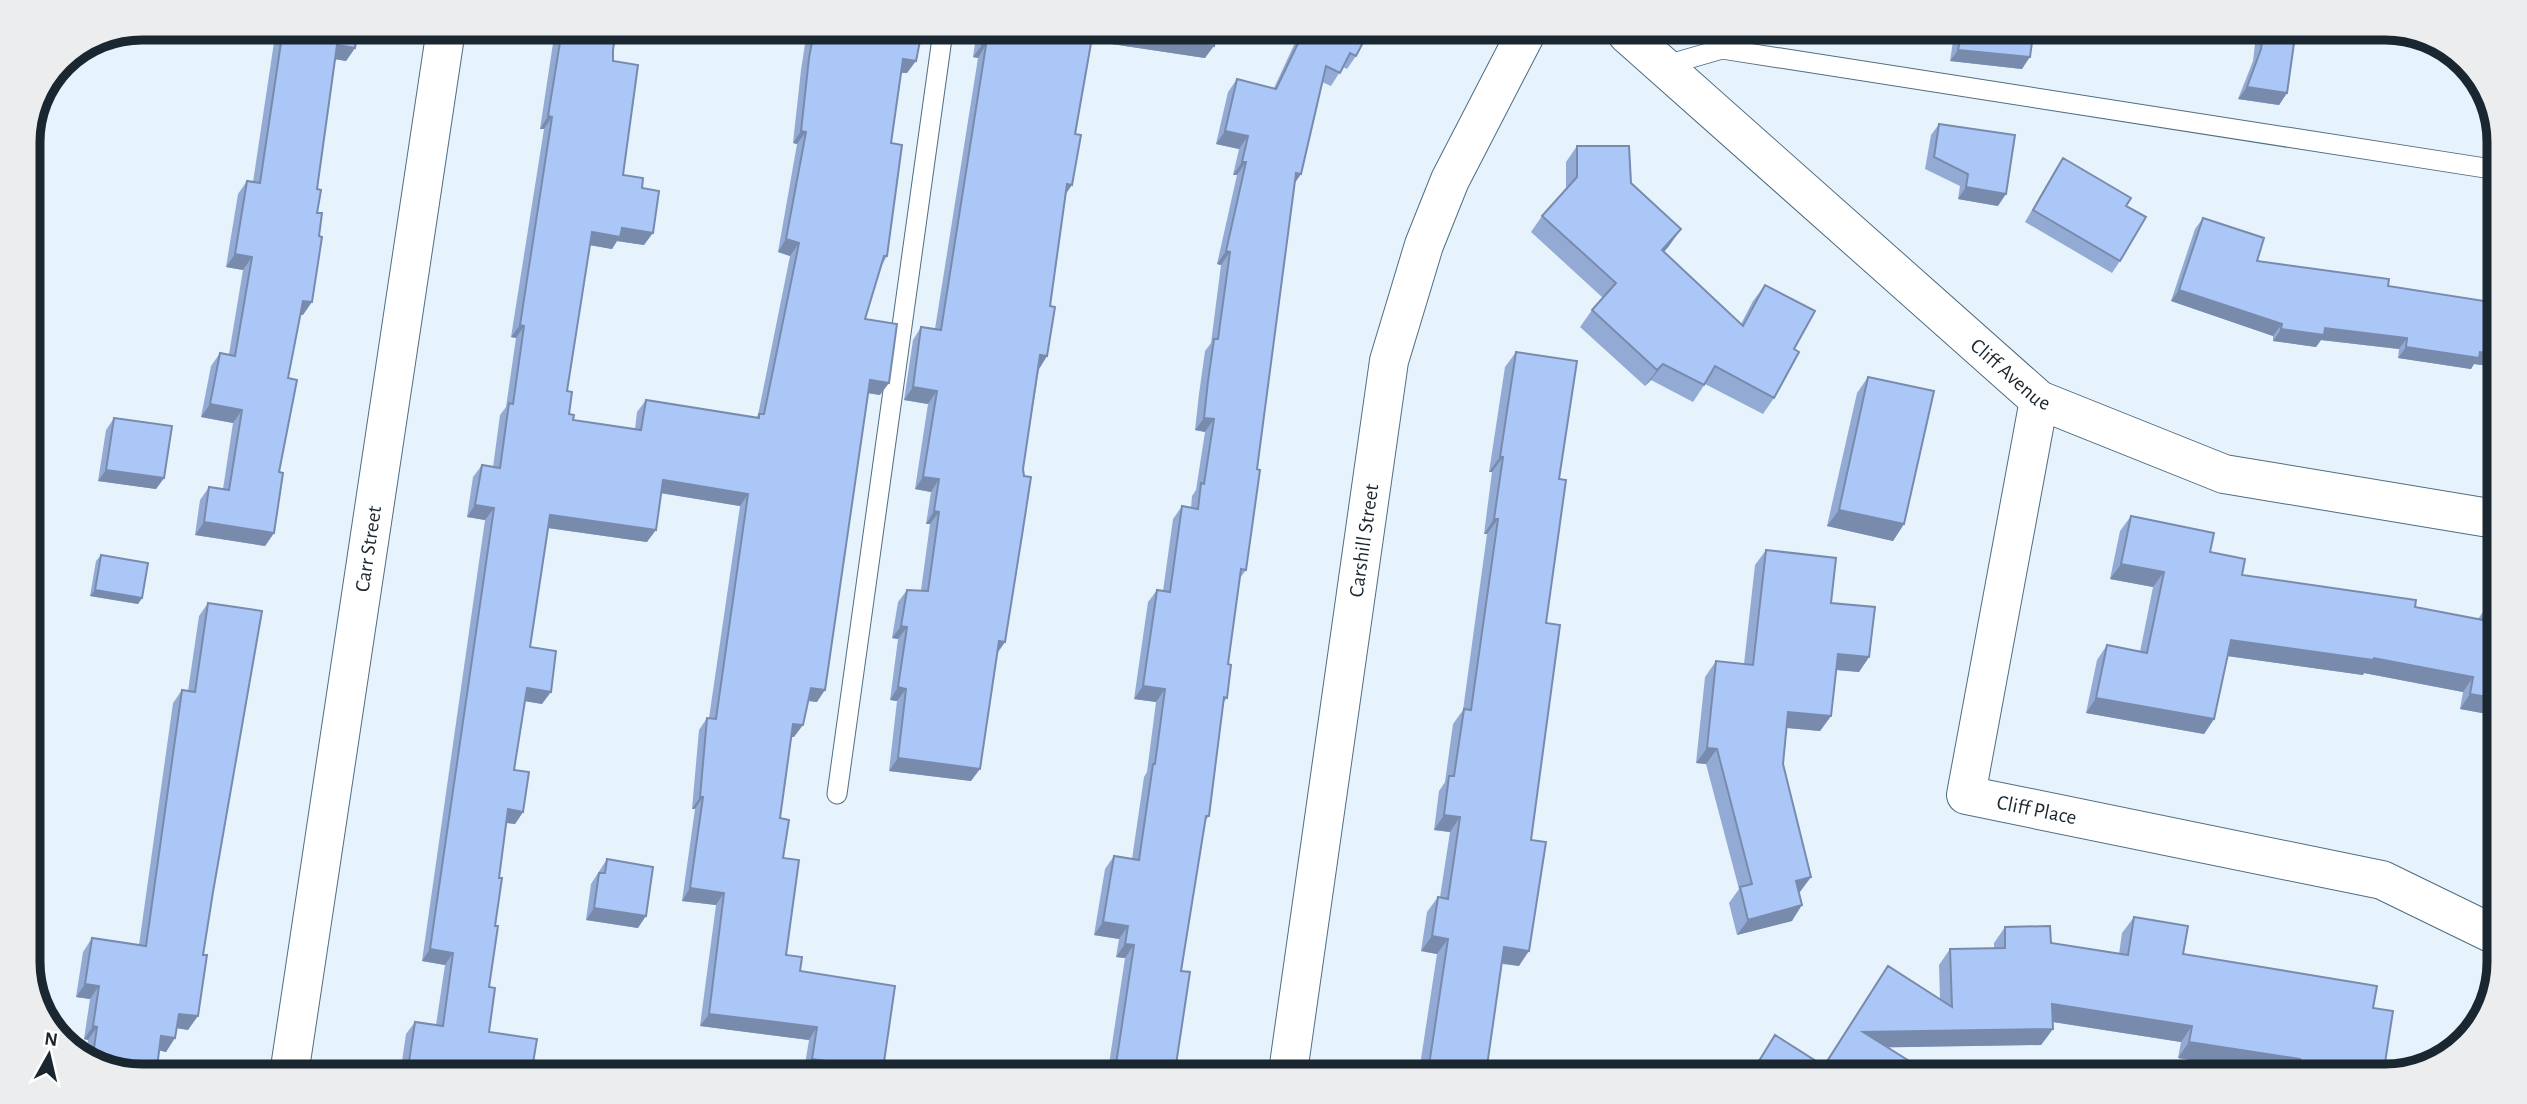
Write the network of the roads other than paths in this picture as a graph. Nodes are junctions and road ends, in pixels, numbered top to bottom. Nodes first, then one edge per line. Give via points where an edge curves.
1 (444, 40) edge
2 (942, 40) edge
3 (1522, 40) edge
4 (1634, 40) edge
5 (1663, 66) junction
6 (2487, 168) edge
7 (2039, 400) junction
8 (2487, 518) edge
9 (837, 794) dead end
10 (2487, 931) edge
11 (291, 1064) edge
12 (1289, 1064) edge

1 - 11 street, Carr Street
2 - 9 lane
3 - 12 street, Carshill Street via 1450,180 1424,245 1389,361
4 - 5 street, Cliff Avenue
5 - 6 lane via 1722,49
5 - 7 street, Cliff Avenue
7 - 8 street, Cliff Avenue via 2224,474
7 - 10 street, Cliff Place via 1966,795 2382,880

